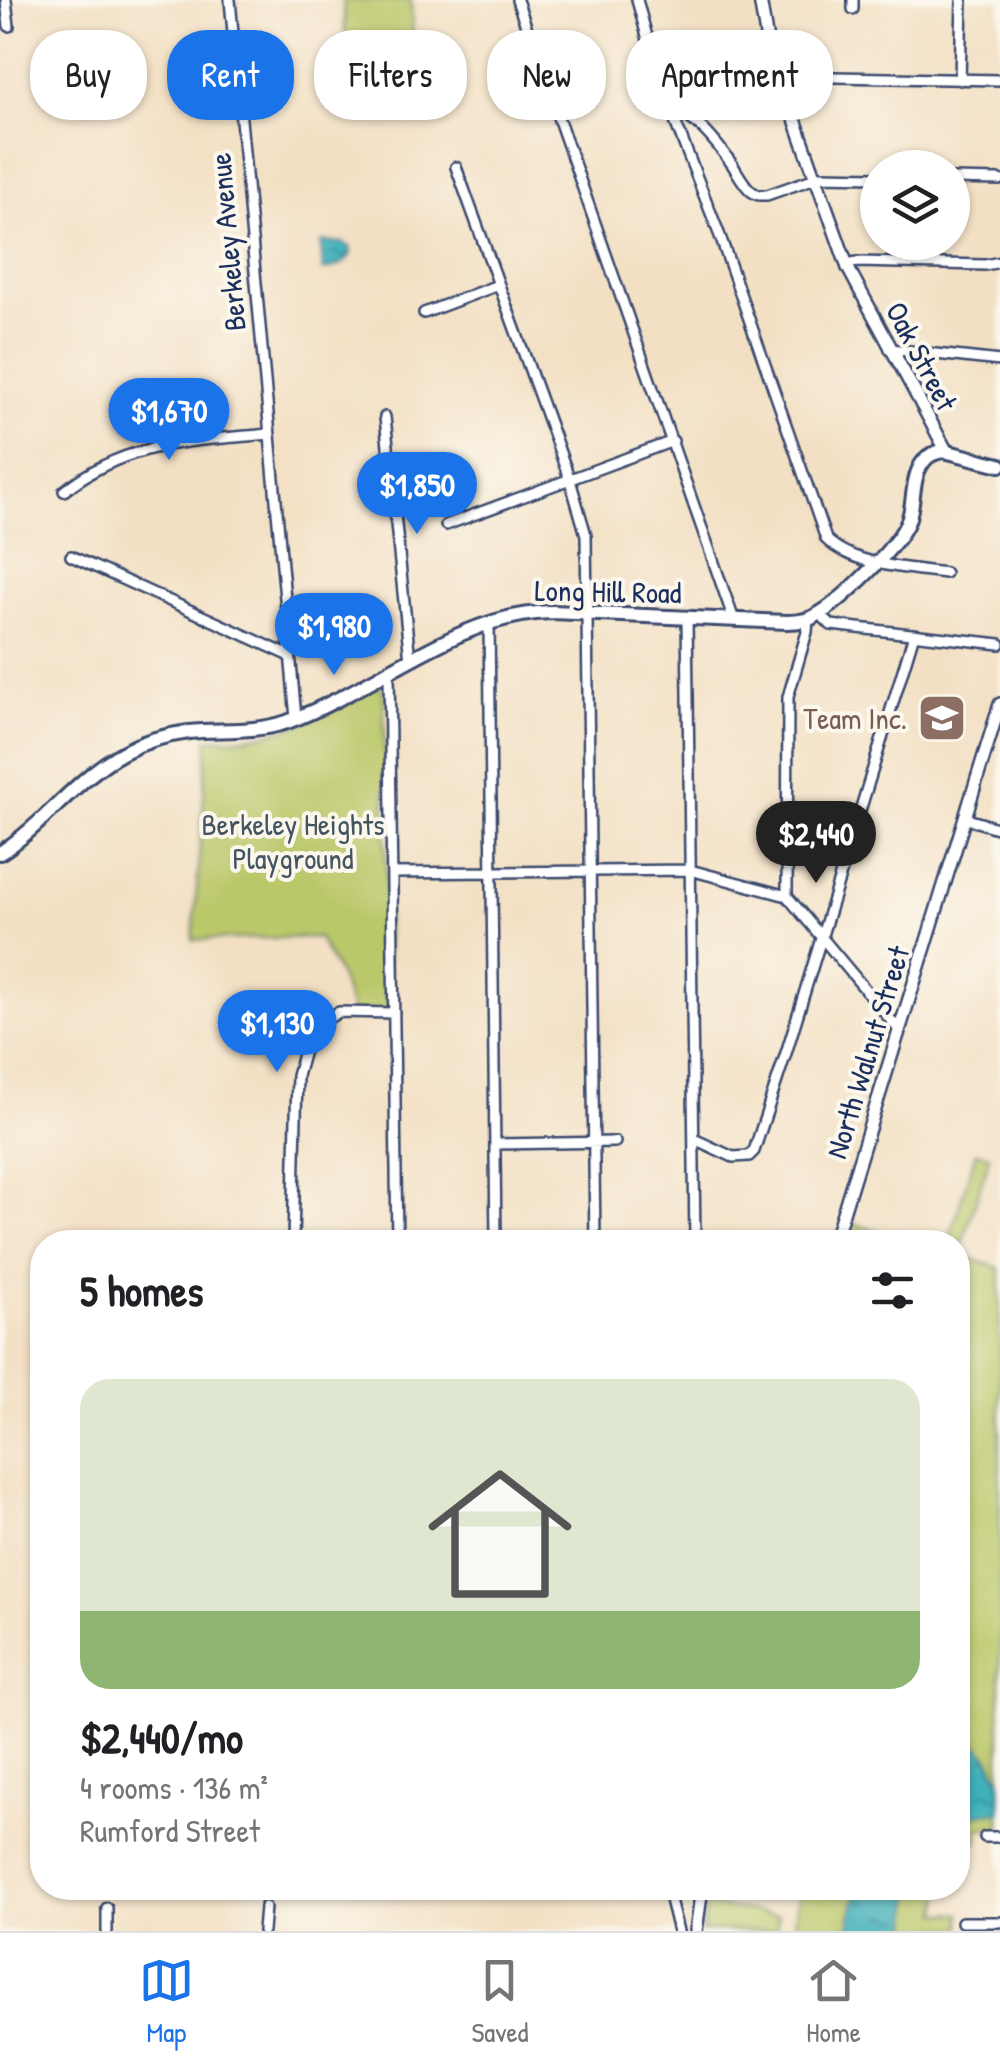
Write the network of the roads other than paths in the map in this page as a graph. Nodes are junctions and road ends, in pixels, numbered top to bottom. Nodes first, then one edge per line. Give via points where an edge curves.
1 (6, 0) edge
2 (230, 0) edge
3 (516, 0) edge
4 (637, 0) edge
5 (760, 0) edge
6 (962, 0) edge
7 (9, 26) dead end
8 (645, 30) edge
9 (764, 30) edge
10 (833, 77) edge
11 (960, 80) junction
12 (1000, 80) edge
13 (676, 120) edge
14 (692, 120) edge
15 (795, 120) edge
16 (456, 167) dead end
17 (860, 177) edge
18 (815, 178) junction
19 (970, 179) edge
20 (1000, 180) edge
21 (1000, 262) edge
22 (846, 264) junction
23 (498, 285) junction
24 (424, 312) dead end
25 (890, 349) junction
26 (1000, 361) edge
27 (385, 417) dead end
28 (269, 434) junction
29 (673, 441) junction
30 (947, 452) junction
31 (1000, 464) edge
32 (570, 480) junction
33 (64, 491) dead end
34 (446, 526) dead end
35 (71, 556) dead end
36 (877, 563) junction
37 (945, 573) dead end
38 (588, 613) junction
39 (814, 617) junction
40 (687, 618) junction
41 (734, 620) junction
42 (489, 622) junction
43 (914, 634) junction
44 (1000, 644) edge
45 (288, 655) junction
46 (410, 660) junction
47 (389, 672) junction
48 (1000, 704) edge
49 (296, 718) junction
50 (997, 727) edge
51 (964, 818) junction
52 (1000, 830) edge
53 (0, 852) edge
54 (690, 870) junction
55 (590, 871) junction
56 (393, 873) junction
57 (493, 874) junction
58 (787, 896) junction
59 (820, 937) junction
60 (394, 1014) junction
61 (900, 1031) junction
62 (694, 1139) junction
63 (594, 1142) junction
64 (615, 1142) dead end
65 (495, 1144) junction
66 (293, 1230) edge
67 (397, 1230) edge
68 (496, 1230) edge
69 (595, 1230) edge
70 (695, 1230) edge
71 (838, 1230) edge
72 (985, 1837) dead end
73 (1000, 1837) edge
74 (670, 1900) edge
75 (700, 1900) edge
76 (107, 1908) dead end
77 (265, 1908) dead end
78 (962, 1922) dead end
79 (1000, 1922) edge
80 (975, 1926) edge
81 (107, 1931) edge
82 (263, 1931) edge
83 (678, 1931) edge
84 (696, 1931) edge

1 - 7 street
2 - 28 street, Berkeley Avenue
3 - 29 street
4 - 8 street
5 - 9 street, Oak Street
6 - 11 street
10 - 11 street
11 - 12 street
13 - 36 street via 824,534 835,546
14 - 18 street via 757,194
15 - 18 street, Oak Street
16 - 23 street
17 - 18 street
18 - 22 street, Oak Street
19 - 20 street
21 - 22 street
22 - 25 street, Oak Street
23 - 24 street
23 - 32 street
25 - 26 street
25 - 30 street, Oak Street
27 - 46 street
28 - 33 street via 144,450 101,466
28 - 45 street, Berkeley Avenue
29 - 32 street
29 - 41 street
30 - 31 main road
30 - 36 main road via 922,463 908,522
32 - 34 street
32 - 38 street via 586,535
35 - 45 street
36 - 37 street
36 - 39 main road
38 - 40 main road, Long Hill Road
38 - 42 main road, Long Hill Road via 528,613
38 - 55 street
39 - 41 main road, Long Hill Road
39 - 43 street via 831,625
39 - 58 street via 788,697
40 - 41 main road, Long Hill Road
40 - 54 street
42 - 46 main road, Long Hill Road
42 - 57 street
43 - 44 street
43 - 59 street
45 - 49 street, Berkeley Avenue
46 - 47 main road, Long Hill Road
47 - 49 main road, Long Hill Road
47 - 56 street
48 - 50 street, North Walnut Street
49 - 53 main road, Long Hill Road via 140,744 101,766
50 - 51 street, North Walnut Street
51 - 52 street
51 - 61 street, North Walnut Street
54 - 55 street
54 - 58 street
54 - 62 street
55 - 57 street
55 - 63 street
56 - 57 street
56 - 60 street
57 - 65 street
58 - 59 street
59 - 61 street
59 - 62 street via 754,1152 732,1157
60 - 66 street via 339,1012 308,1036 296,1076
60 - 67 street
61 - 71 street, North Walnut Street
62 - 70 street
63 - 64 street
63 - 65 street
63 - 69 street
65 - 68 street
72 - 73 street
74 - 83 street
75 - 84 street
76 - 81 street
77 - 82 street
78 - 80 street
79 - 80 street

